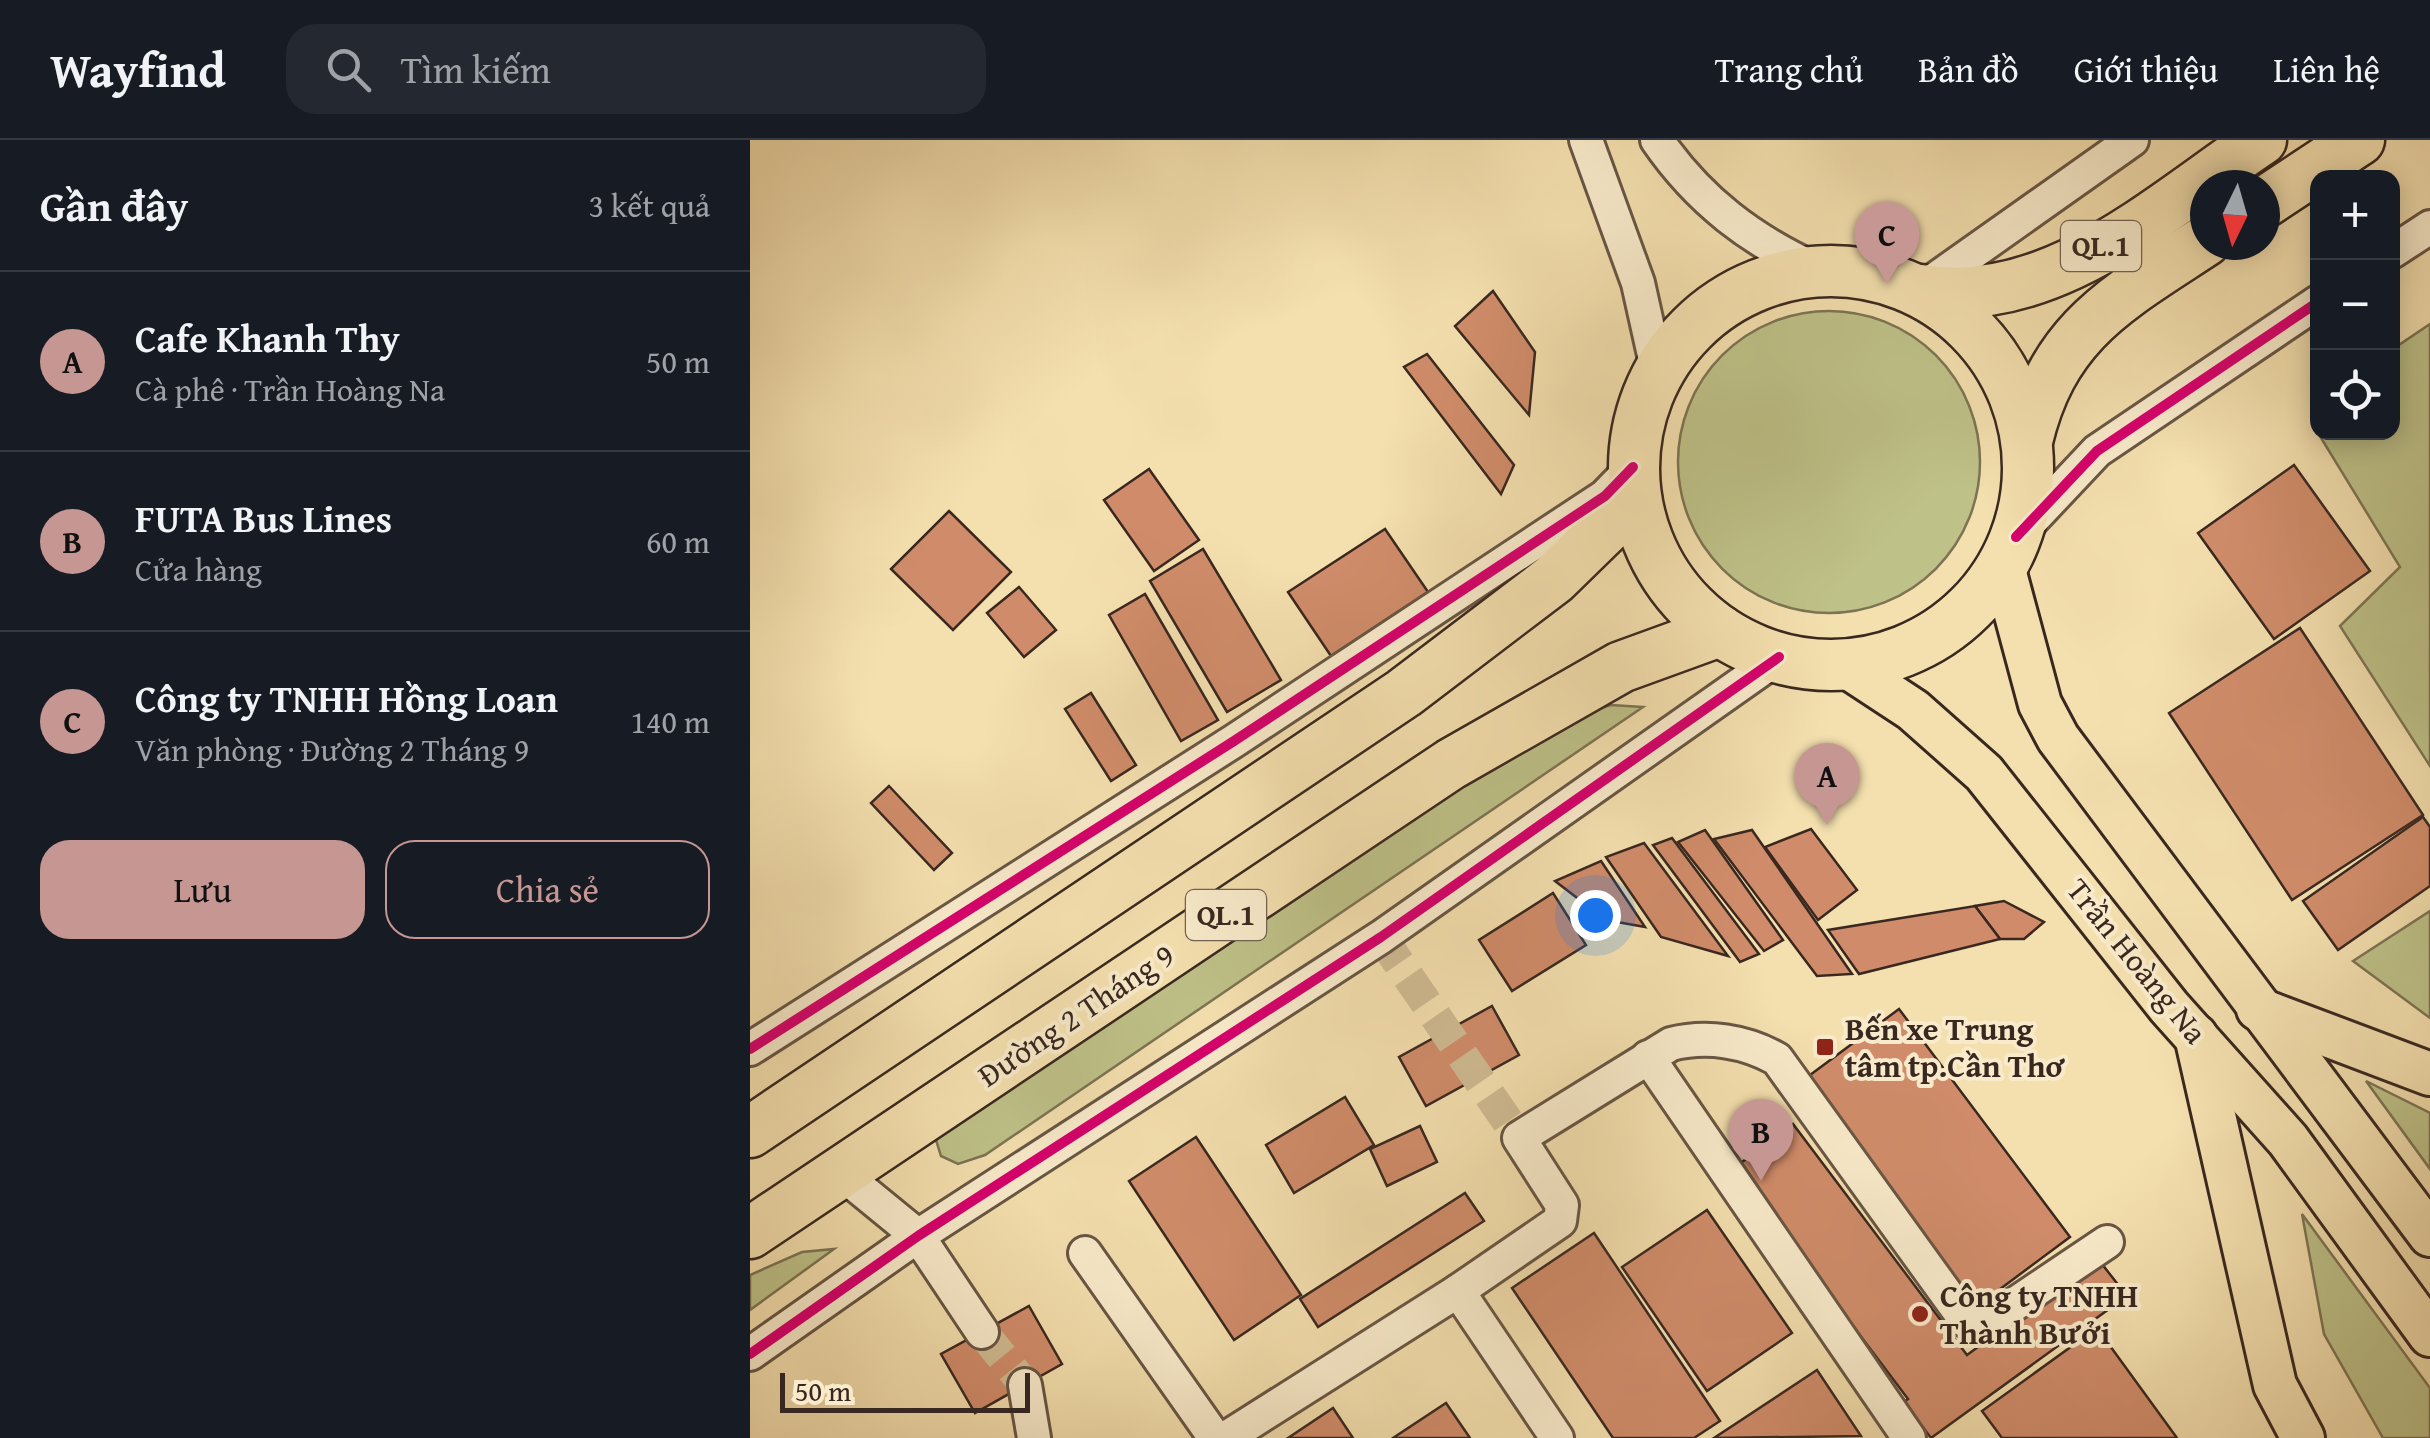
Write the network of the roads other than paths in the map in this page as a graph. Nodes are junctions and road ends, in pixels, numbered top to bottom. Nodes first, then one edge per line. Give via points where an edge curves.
1 (1586, 140) edge
2 (1657, 140) edge
3 (2132, 140) edge
4 (2262, 140) edge
5 (2360, 140) edge
6 (2280, 192) edge
7 (2430, 227) edge
8 (2400, 247) edge
9 (2190, 251) edge
10 (1818, 272) junction
11 (1920, 290) junction
12 (2310, 307) edge
13 (1658, 373) junction
14 (2027, 441) junction
15 (1634, 484) junction
16 (2010, 551) junction
17 (1720, 631) junction
18 (1779, 658) junction
19 (1843, 664) junction
20 (2256, 1008) junction
21 (2196, 1036) junction
22 (750, 1050) edge
23 (1648, 1057) junction
24 (2430, 1074) edge
25 (750, 1132) edge
26 (840, 1173) junction
27 (750, 1233) edge
28 (2430, 1235) edge
29 (918, 1236) junction
30 (2107, 1242) dead end
31 (1086, 1252) dead end
32 (1458, 1291) junction
33 (982, 1332) tunnel mouth
34 (2430, 1335) edge
35 (750, 1354) edge
36 (1025, 1385) tunnel mouth
37 (1034, 1438) edge
38 (1215, 1438) edge
39 (1226, 1438) edge
40 (1556, 1438) edge
41 (1910, 1438) edge
42 (2303, 1438) edge

1 - 13 street via 1638,283
2 - 10 street via 1724,215
3 - 11 street
4 - 11 highway, QL.1 via 2050,276 1973,294
5 - 6 highway
7 - 8 street
9 - 14 highway, QL.1 via 2084,326 2042,390
10 - 11 highway via 1852,272
10 - 13 highway via 1754,286 1725,302 1699,321
11 - 14 highway via 1990,352 2020,409
12 - 16 street via 2097,451
13 - 15 highway via 1640,418
14 - 16 highway via 2029,473
15 - 17 highway via 1644,530 1673,587
15 - 22 street via 1605,496
15 - 25 highway, QL.1 via 1554,579 1404,692
16 - 19 highway via 1961,616 1935,636
16 - 20 main road, Trần Hoàng Na via 2040,704 2058,738
17 - 18 highway
17 - 26 highway, Đường 2 Tháng 9 / QL.1 via 1621,667 1451,764
18 - 19 highway
18 - 29 street via 1381,938
19 - 21 main road, Trần Hoàng Na via 1913,710 1984,773
20 - 24 main road
20 - 28 main road, Trần Hoàng Na
21 - 34 main road, Trần Hoàng Na via 2288,1140
21 - 42 main road via 2275,1385
23 - 30 street via 1694,1038 1777,1059 1966,1321 1994,1318
23 - 32 street via 1519,1138 1562,1204 1560,1220
23 - 41 street
26 - 27 highway, Đường 2 Tháng 9 / QL.1
26 - 29 street
29 - 33 street
29 - 35 street
31 - 38 street
32 - 39 street
32 - 40 street
36 - 37 street

